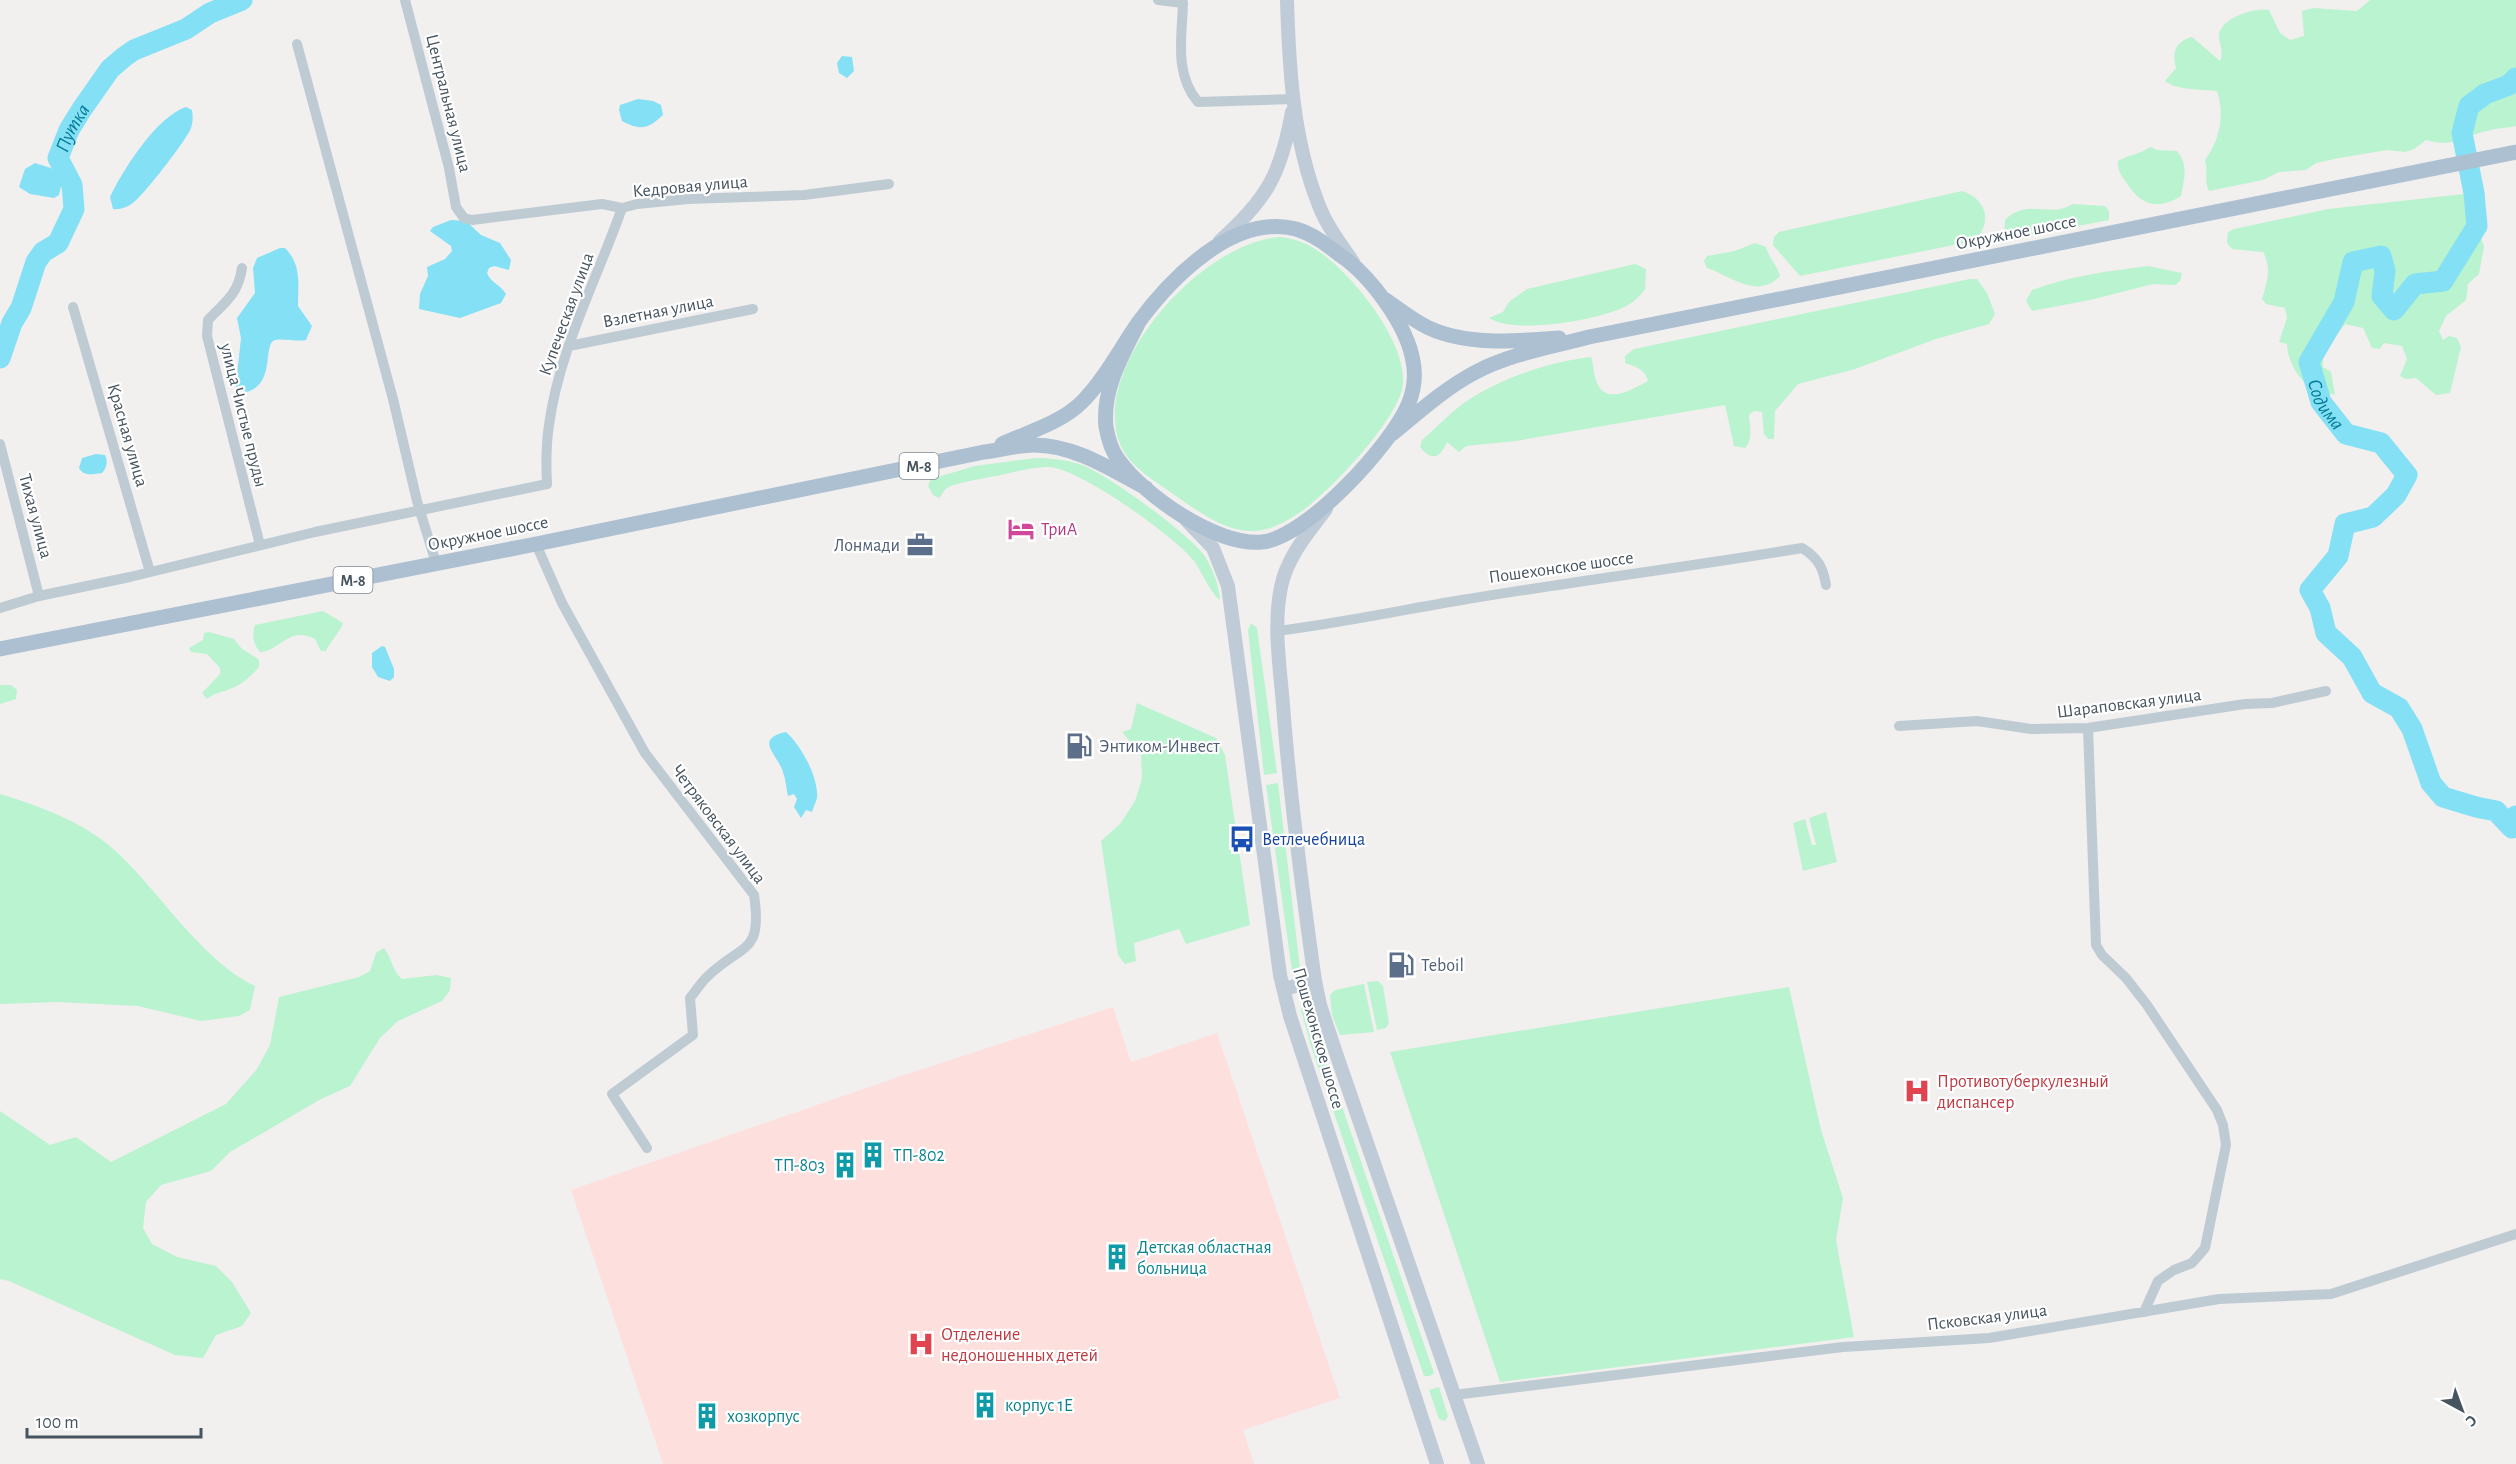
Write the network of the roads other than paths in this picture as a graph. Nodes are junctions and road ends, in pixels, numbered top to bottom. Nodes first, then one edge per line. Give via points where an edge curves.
1 (405, 0) edge
2 (1158, 0) edge
3 (1287, 0) edge
4 (297, 44) dead end
5 (1293, 103) junction
6 (2516, 152) edge
7 (889, 184) dead end
8 (622, 208) junction
9 (459, 214) joint
10 (1212, 249) junction
11 (1354, 264) junction
12 (242, 268) dead end
13 (1382, 297) junction
14 (73, 307) dead end
15 (753, 309) dead end
16 (1140, 320) junction
17 (1589, 337) junction
18 (569, 346) junction
19 (1392, 434) junction
20 (0, 444) edge
21 (984, 452) junction
22 (1146, 488) junction
23 (1336, 496) junction
24 (420, 509) junction
25 (1181, 515) junction
26 (536, 544) junction
27 (260, 545) junction
28 (436, 563) junction
29 (150, 572) junction
30 (1826, 585) dead end
31 (39, 596) junction
32 (0, 608) edge
33 (1277, 631) junction
34 (0, 649) edge
35 (2326, 691) dead end
36 (1899, 726) dead end
37 (2088, 728) junction
38 (1315, 981) junction
39 (1284, 989) junction
40 (646, 1148) dead end
41 (2516, 1234) edge
42 (2144, 1312) junction
43 (1454, 1395) junction
44 (1474, 1463) edge
45 (1437, 1464) edge

1 - 9 street, Центральная улица
2 - 5 street via 1183,3 1181,66 1188,90 1198,102
3 - 5 main road
4 - 24 street
5 - 10 main road via 1285,149 1264,194
5 - 11 main road via 1318,205
6 - 17 main road, Окружное шоссе
7 - 8 street, Кедровая улица via 804,195 688,200
8 - 9 street, Кедровая улица via 612,204 472,220
8 - 18 street, Купеческая улица
10 - 11 main road, Окружное шоссе via 1254,230 1289,228 1317,238
10 - 16 main road, Окружное шоссе via 1178,277
11 - 13 main road, Окружное шоссе
12 - 27 street, улица Чистые пруды via 240,283 230,300 208,320 207,336
13 - 17 main road, Окружное шоссе via 1429,328 1456,336 1506,340
13 - 19 main road, Окружное шоссе via 1406,339 1414,363 1409,403
14 - 29 street, Красная улица
15 - 18 street, Взлетная улица
16 - 21 main road, Окружное шоссе via 1075,408
16 - 22 main road, Окружное шоссе via 1110,384 1106,419 1116,457
17 - 19 main road, Окружное шоссе via 1475,372
18 - 24 street, Купеческая улица via 549,424 547,484
19 - 23 main road, Окружное шоссе
20 - 31 street, Тихая улица
21 - 22 main road, Окружное шоссе via 1054,447 1101,464
21 - 26 main road, Окружное шоссе / М-8
22 - 25 main road, Окружное шоссе
23 - 25 main road, Окружное шоссе via 1300,525 1264,542 1235,539
23 - 33 main road, Пошехонское шоссе via 1287,567
24 - 27 street
24 - 28 street
25 - 39 main road, Пошехонское шоссе via 1213,548 1228,586
26 - 28 main road, Окружное шоссе / М-8
26 - 40 street, Четряковская улица via 562,603 645,753 754,895 757,920 749,948 708,976 690,998 693,1035 612,1094
27 - 29 street
28 - 34 main road, Окружное шоссе / М-8
29 - 31 street
30 - 33 street, Пошехонское шоссе via 1823,567 1802,548
31 - 32 street
33 - 38 main road, Пошехонское шоссе via 1292,809
35 - 37 street, Шараповская улица via 2272,703
36 - 37 street, Шараповская улица via 1977,721 2031,729
37 - 42 street via 2096,945 2147,1005 2217,1110 2226,1145 2205,1248 2192,1263 2158,1281
38 - 39 main road
38 - 43 main road, Пошехонское шоссе via 1339,1062
39 - 45 main road, Пошехонское шоссе
41 - 42 street, Псковская улица via 2344,1291 2218,1299
42 - 43 street, Псковская улица via 1989,1338 1843,1347
43 - 44 main road, Пошехонское шоссе

